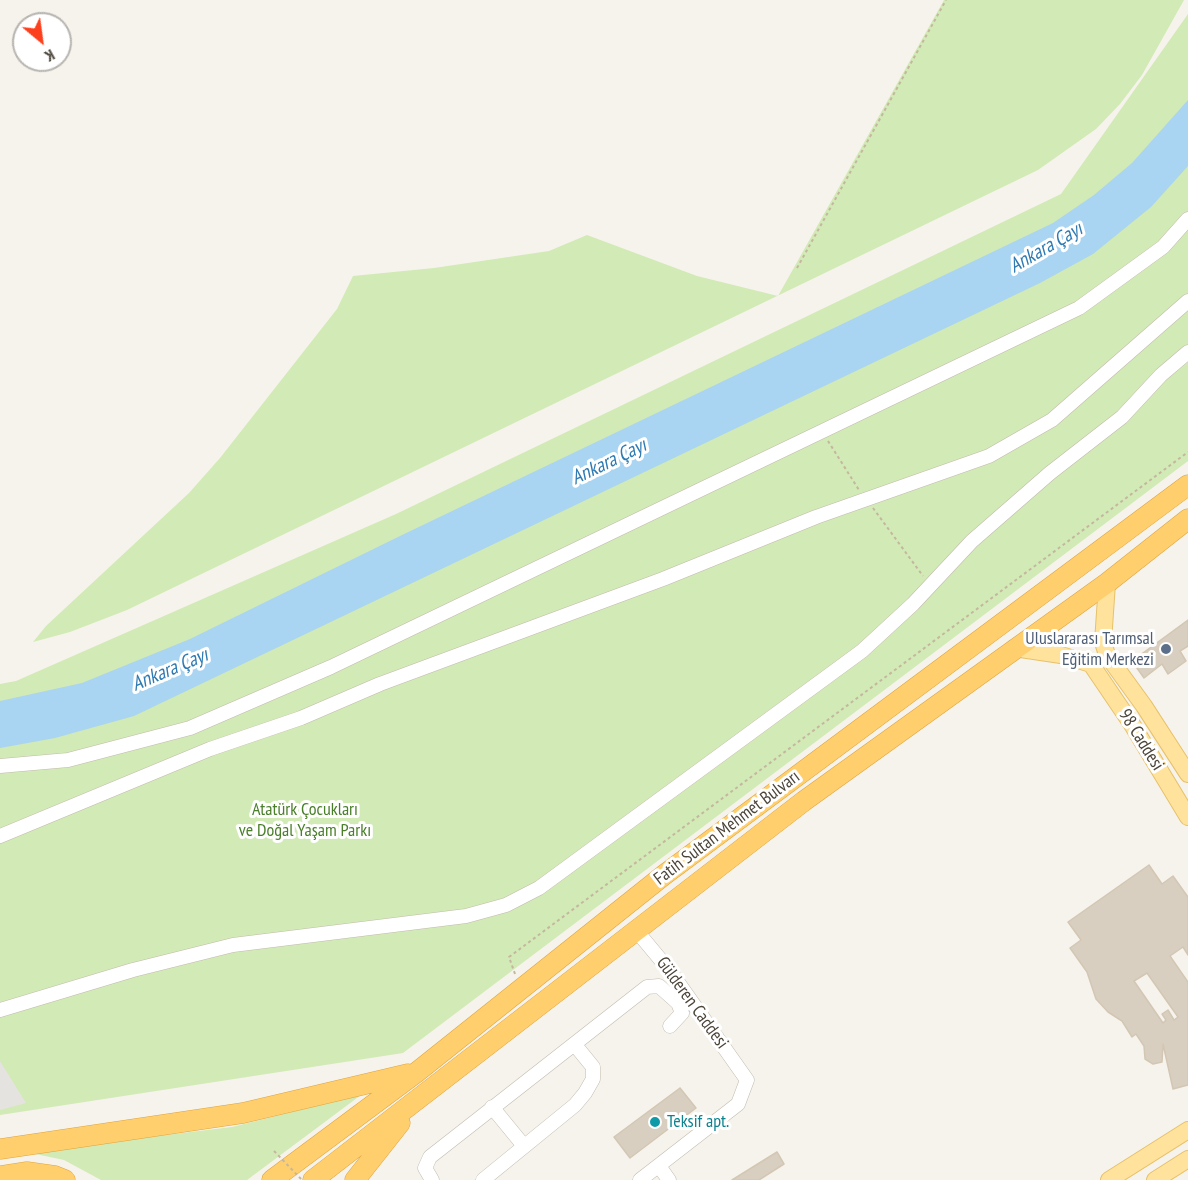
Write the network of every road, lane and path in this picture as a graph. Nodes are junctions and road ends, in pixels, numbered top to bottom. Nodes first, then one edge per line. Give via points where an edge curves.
1 (946, 0) edge
2 (1188, 219) edge
3 (797, 268) dead end
4 (1188, 301) edge
5 (1188, 352) edge
6 (1188, 452) edge
7 (1188, 485) edge
8 (1188, 519) edge
9 (1107, 583) junction
10 (1014, 648) junction
11 (1107, 655) junction
12 (1091, 664) junction
13 (0, 766) edge
14 (1188, 774) edge
15 (1188, 817) edge
16 (0, 836) edge
17 (635, 929) junction
18 (509, 957) dead end
19 (0, 1010) edge
20 (670, 1026) dead end
21 (575, 1045) junction
22 (417, 1072) junction
23 (418, 1100) junction
24 (492, 1107) junction
25 (1188, 1130) edge
26 (524, 1146) junction
27 (0, 1149) edge
28 (274, 1151) dead end
29 (1188, 1159) edge
30 (659, 1166) junction
31 (0, 1176) edge
32 (65, 1180) edge
33 (273, 1180) edge
34 (302, 1180) edge
35 (313, 1180) edge
36 (355, 1180) edge
37 (432, 1180) edge
38 (483, 1180) edge
39 (640, 1180) edge
40 (669, 1180) edge
41 (1108, 1180) edge
42 (1155, 1180) edge

1 - 3 path
2 - 13 street via 1163,247 1079,308 331,667 190,728 68,760
4 - 16 street via 1052,420 989,456 816,517 663,579 380,684 302,718 210,749
5 - 19 street via 1122,417 972,541 862,651 539,888 506,905 466,916 233,945
6 - 18 path
7 - 22 highway, Fatih Sultan Mehmet Bulvarı via 664,875
8 - 9 highway, Fatih Sultan Mehmet Bulvarı
9 - 10 highway, Fatih Sultan Mehmet Bulvarı
9 - 11 main road, 98 Caddesi via 1102,642
10 - 12 main road
10 - 17 highway, Fatih Sultan Mehmet Bulvarı
11 - 12 main road
11 - 14 main road, 98 Caddesi
12 - 15 main road, 98 Caddesi
17 - 23 highway, Fatih Sultan Mehmet Bulvarı
17 - 30 street, Gülderen Caddesi via 670,971 747,1080 738,1104
20 - 21 street via 682,1014 678,1003 659,986 647,987
21 - 24 street
21 - 26 street via 593,1067 593,1079 575,1105
22 - 27 highway via 243,1113
22 - 33 highway, Fatih Sultan Mehmet Bulvarı
23 - 35 highway, Fatih Sultan Mehmet Bulvarı
23 - 36 highway
24 - 26 street
24 - 37 street via 430,1157 425,1168
25 - 41 main road
26 - 38 street
28 - 34 path, bridge
29 - 42 main road
30 - 39 street
30 - 40 street
31 - 32 highway via 27,1172

